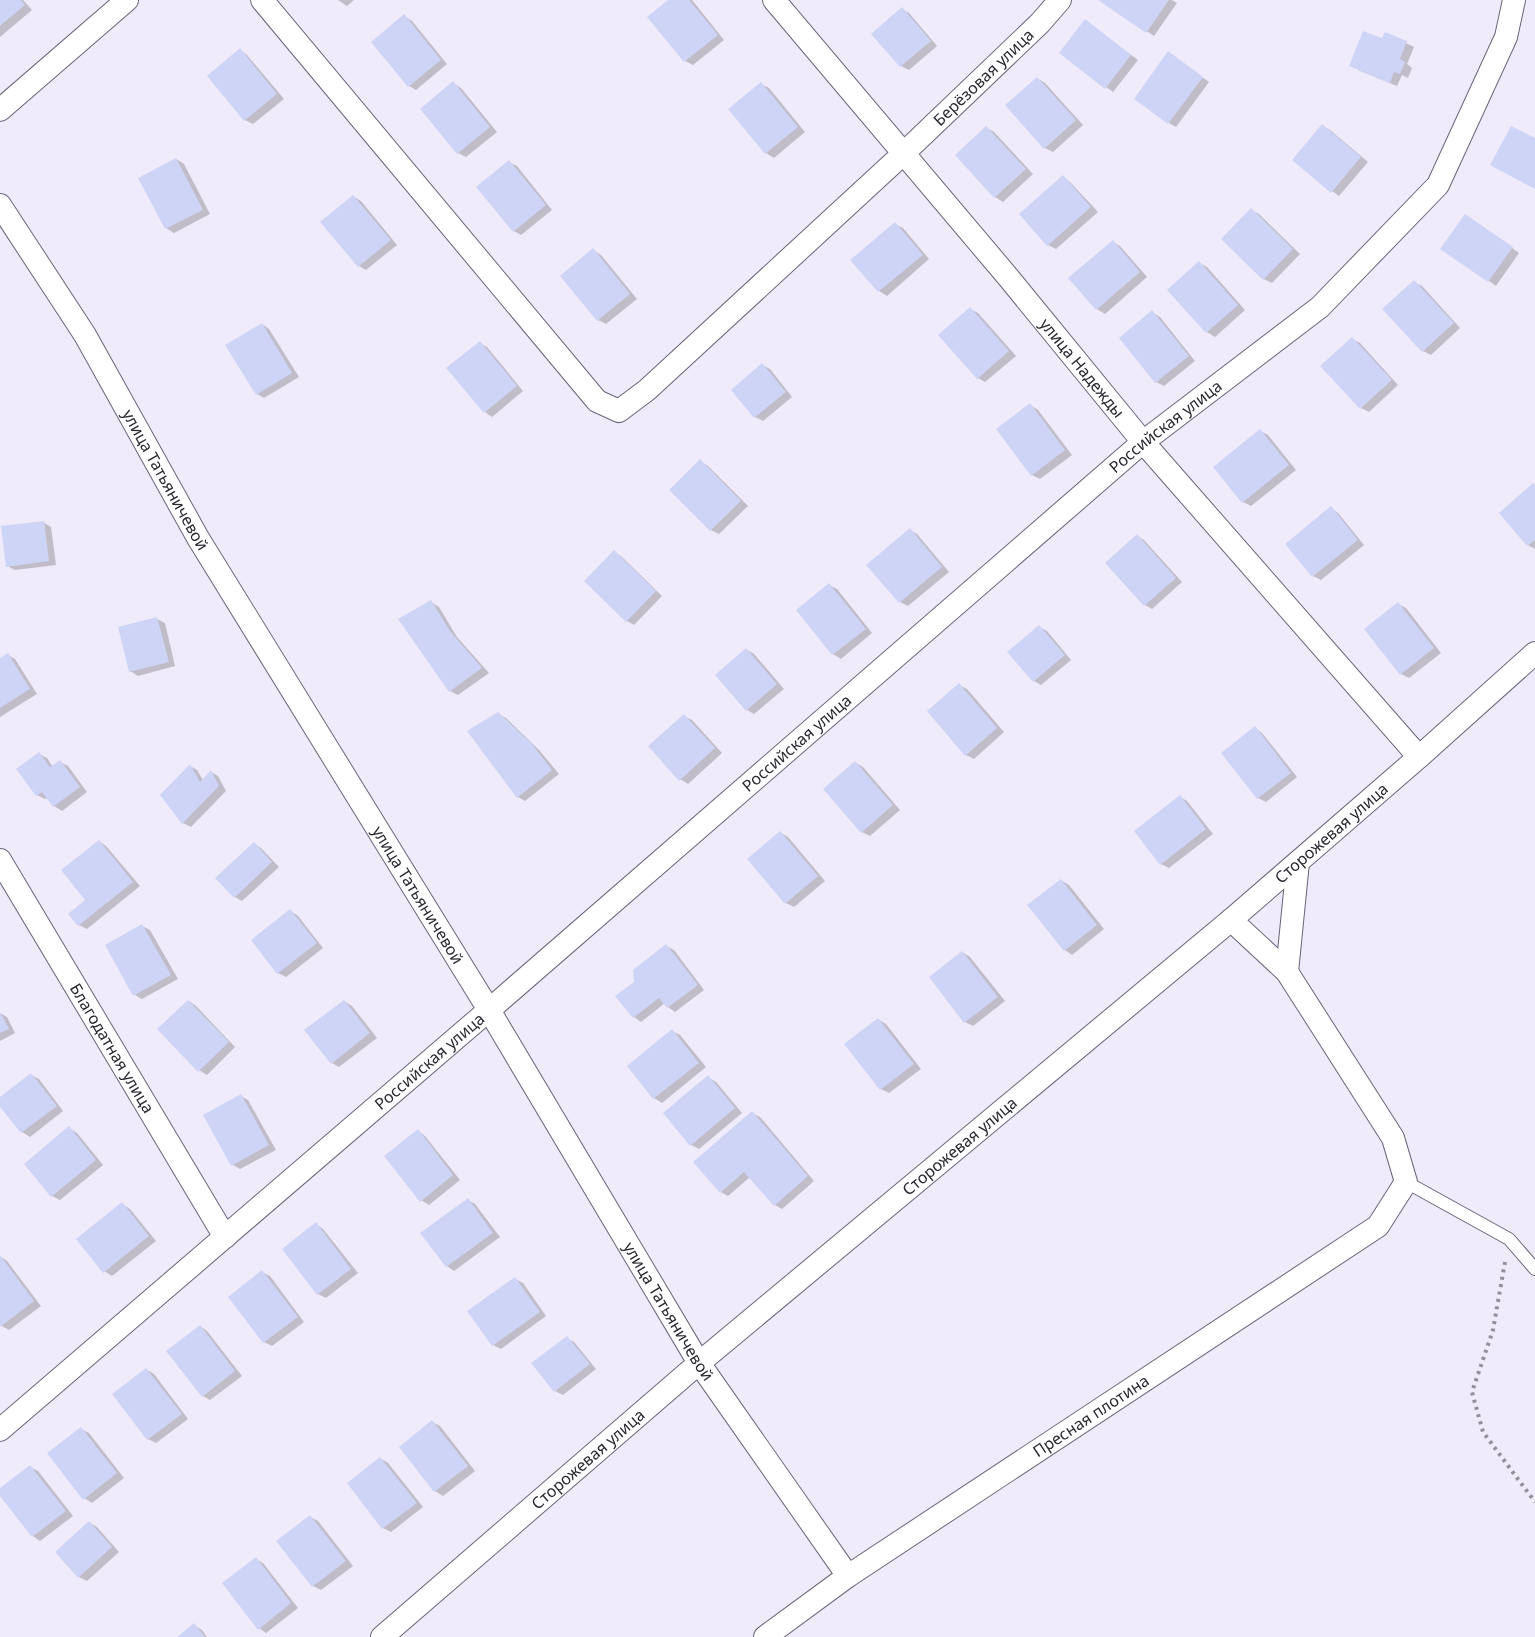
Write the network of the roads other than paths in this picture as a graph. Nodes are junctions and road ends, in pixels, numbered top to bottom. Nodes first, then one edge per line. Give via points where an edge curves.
1 (127, 0) edge
2 (262, 0) edge
3 (774, 0) edge
4 (1060, 0) edge
5 (1514, 0) edge
6 (0, 110) edge
7 (904, 153) junction
8 (0, 205) edge
9 (1143, 442) junction
10 (1535, 653) edge
11 (1419, 757) junction
12 (0, 860) edge
13 (1298, 862) junction
14 (1231, 920) junction
15 (1287, 972) junction
16 (489, 1010) junction
17 (1406, 1182) junction
18 (225, 1236) junction
19 (1535, 1269) edge
20 (699, 1363) junction
21 (0, 1430) edge
22 (848, 1576) junction
23 (382, 1637) edge
24 (765, 1637) edge

1 - 6 street
2 - 7 street, Берёзовая улица via 597,401 619,411
3 - 7 street, улица Надежды
4 - 7 street, Берёзовая улица
5 - 9 street, Российская улица via 1506,37 1438,185 1320,307
7 - 9 street, улица Надежды
8 - 16 street, улица Татьяничевой via 85,335 198,538
9 - 11 street, улица Надежды
9 - 16 street, Российская улица
10 - 11 street, Сторожевая улица
11 - 13 street, Сторожевая улица
12 - 18 street, Благодатная улица
13 - 14 street, Сторожевая улица
13 - 15 street
14 - 15 street
14 - 20 street, Сторожевая улица
15 - 17 street via 1393,1138
16 - 18 street, Российская улица
16 - 20 street, улица Татьяничевой
17 - 19 lane via 1509,1239
17 - 22 street, Пресная плотина via 1378,1226
18 - 21 street, Российская улица
20 - 22 street, улица Татьяничевой
20 - 23 street, Сторожевая улица
22 - 24 street, Пресная плотина

